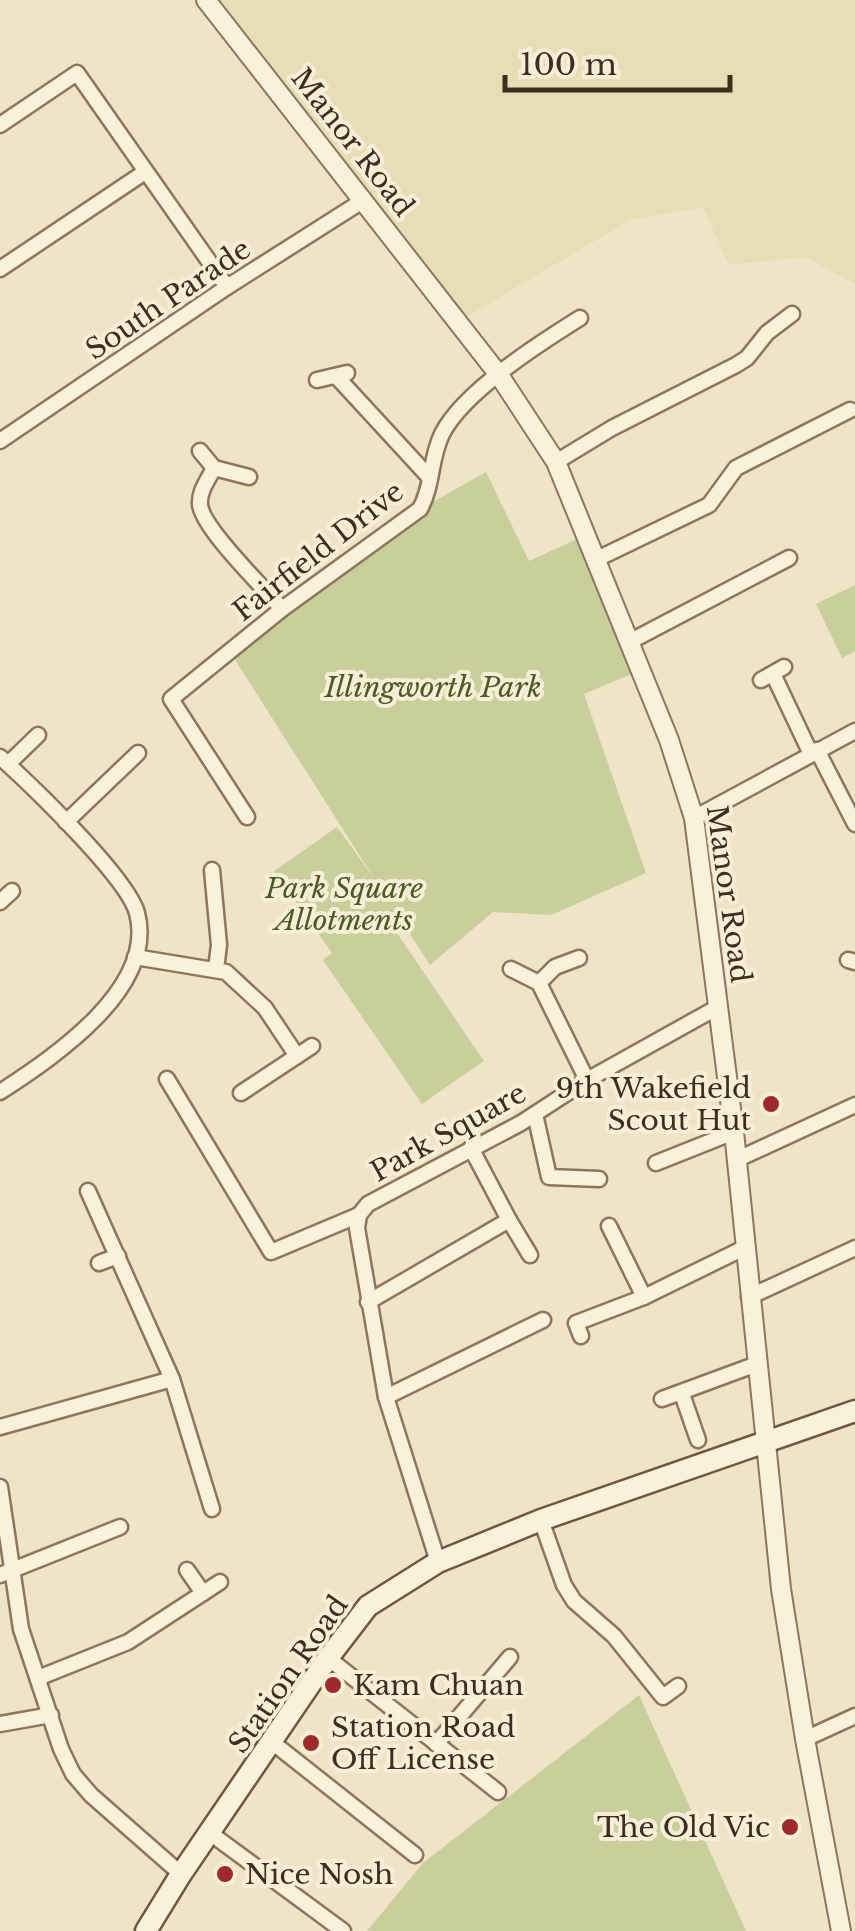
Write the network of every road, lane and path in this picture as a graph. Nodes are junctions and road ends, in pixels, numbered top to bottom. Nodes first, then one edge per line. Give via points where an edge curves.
1 (206, 0) edge
2 (0, 125) edge
3 (145, 172) junction
4 (364, 200) junction
5 (0, 269) edge
6 (228, 286) junction
7 (792, 314) dead end
8 (580, 318) dead end
9 (500, 375) junction
10 (317, 380) dead end
11 (850, 410) dead end
12 (0, 441) edge
13 (200, 451) dead end
14 (556, 462) junction
15 (214, 468) junction
16 (249, 477) dead end
17 (430, 478) junction
18 (789, 558) dead end
19 (597, 559) junction
20 (282, 609) junction
21 (629, 642) junction
22 (773, 674) dead end
23 (855, 731) edge
24 (38, 734) dead end
25 (814, 751) junction
26 (138, 753) dead end
27 (4, 760) edge
28 (247, 817) dead end
29 (694, 818) junction
30 (66, 822) junction
31 (855, 824) edge
32 (212, 870) dead end
33 (135, 957) junction
34 (579, 958) dead end
35 (216, 969) junction
36 (511, 969) dead end
37 (538, 983) junction
38 (718, 1007) junction
39 (312, 1046) dead end
40 (297, 1056) junction
41 (167, 1079) dead end
42 (587, 1080) junction
43 (0, 1092) edge
44 (241, 1093) dead end
45 (855, 1105) edge
46 (535, 1114) junction
47 (734, 1132) junction
48 (471, 1148) junction
49 (736, 1160) junction
50 (656, 1163) dead end
51 (599, 1179) dead end
52 (88, 1191) dead end
53 (358, 1214) junction
54 (510, 1220) junction
55 (609, 1226) dead end
56 (744, 1248) junction
57 (855, 1248) edge
58 (530, 1255) dead end
59 (118, 1256) junction
60 (99, 1263) dead end
61 (644, 1297) junction
62 (749, 1297) junction
63 (368, 1302) junction
64 (544, 1320) dead end
65 (581, 1336) dead end
66 (757, 1364) junction
67 (172, 1379) junction
68 (682, 1394) junction
69 (386, 1397) junction
70 (662, 1399) dead end
71 (855, 1411) edge
72 (0, 1427) edge
73 (698, 1440) dead end
74 (765, 1444) junction
75 (202, 1482) junction
76 (186, 1486) dead end
77 (0, 1487) edge
78 (212, 1510) dead end
79 (541, 1520) junction
80 (120, 1528) dead end
81 (438, 1562) junction
82 (187, 1570) dead end
83 (6, 1573) edge
84 (220, 1582) dead end
85 (204, 1594) junction
86 (510, 1657) dead end
87 (328, 1658) junction
88 (38, 1678) junction
89 (678, 1686) dead end
90 (51, 1715) junction
91 (855, 1716) edge
92 (0, 1724) edge
93 (804, 1739) junction
94 (272, 1742) junction
95 (436, 1744) junction
96 (498, 1792) dead end
97 (210, 1834) junction
98 (414, 1855) dead end
99 (181, 1874) junction
100 (146, 1931) edge
101 (343, 1931) edge
102 (842, 1931) edge

1 - 4 street, Manor Road
2 - 3 street via 77,73
3 - 5 street
3 - 6 street
4 - 6 street, South Parade
4 - 9 street, Manor Road
6 - 12 street, South Parade
7 - 14 street via 736,366
8 - 9 street, Fairfield Drive
9 - 14 street, Manor Road
9 - 17 street, Fairfield Drive via 453,416
10 - 17 street via 342,374
11 - 19 street via 736,468 709,505
13 - 15 street
14 - 19 street, Manor Road
15 - 16 street
15 - 20 street via 199,501 207,523
17 - 20 street, Fairfield Drive via 420,509
18 - 21 street
19 - 21 street, Manor Road
20 - 28 street, Fairfield Drive via 171,699
21 - 29 street, Manor Road
22 - 25 street
23 - 25 street
24 - 27 street
25 - 29 street
25 - 31 street
26 - 30 street
27 - 30 street
29 - 38 street, Manor Road
30 - 33 street via 128,894 140,935
32 - 35 street
33 - 35 street
33 - 43 street via 119,992 57,1054
34 - 37 street
35 - 40 street via 265,1008
36 - 37 street
37 - 42 street
38 - 42 street, Park Square
38 - 47 street, Manor Road
39 - 40 street
40 - 44 street
41 - 53 street via 271,1252
42 - 46 street, Park Square
45 - 49 street
46 - 48 street, Park Square
46 - 51 street via 548,1178
47 - 49 street, Manor Road
47 - 50 street
48 - 53 street, Park Square
48 - 54 street
49 - 56 street, Manor Road
52 - 59 street
53 - 63 street, Park Square
54 - 58 street
54 - 63 street
55 - 61 street
56 - 61 street
56 - 62 street, Manor Road
57 - 62 street
59 - 60 street
59 - 67 street
61 - 65 street via 576,1323
62 - 66 street, Manor Road
63 - 69 street, Park Square
64 - 69 street
66 - 68 street
66 - 74 street, Manor Road
67 - 72 street
67 - 75 street
68 - 70 street
68 - 73 street
69 - 81 street, Park Square
71 - 74 main road, Station Road
74 - 79 main road, Station Road
74 - 93 street, Manor Road
75 - 76 street
75 - 78 street
77 - 83 street
79 - 81 main road, Station Road
79 - 89 street via 574,1601 614,1636 662,1697
80 - 83 street
81 - 87 main road, Station Road via 368,1606
82 - 85 street
83 - 88 street
84 - 85 street
85 - 88 street via 128,1642
86 - 95 street
87 - 94 main road, Station Road
87 - 95 street
88 - 90 street
90 - 92 street
90 - 99 street via 73,1774
91 - 93 street
93 - 102 street, Manor Road
94 - 97 main road, Station Road
94 - 98 street
95 - 96 street
97 - 99 main road, Station Road
97 - 101 street
99 - 100 main road, Station Road

